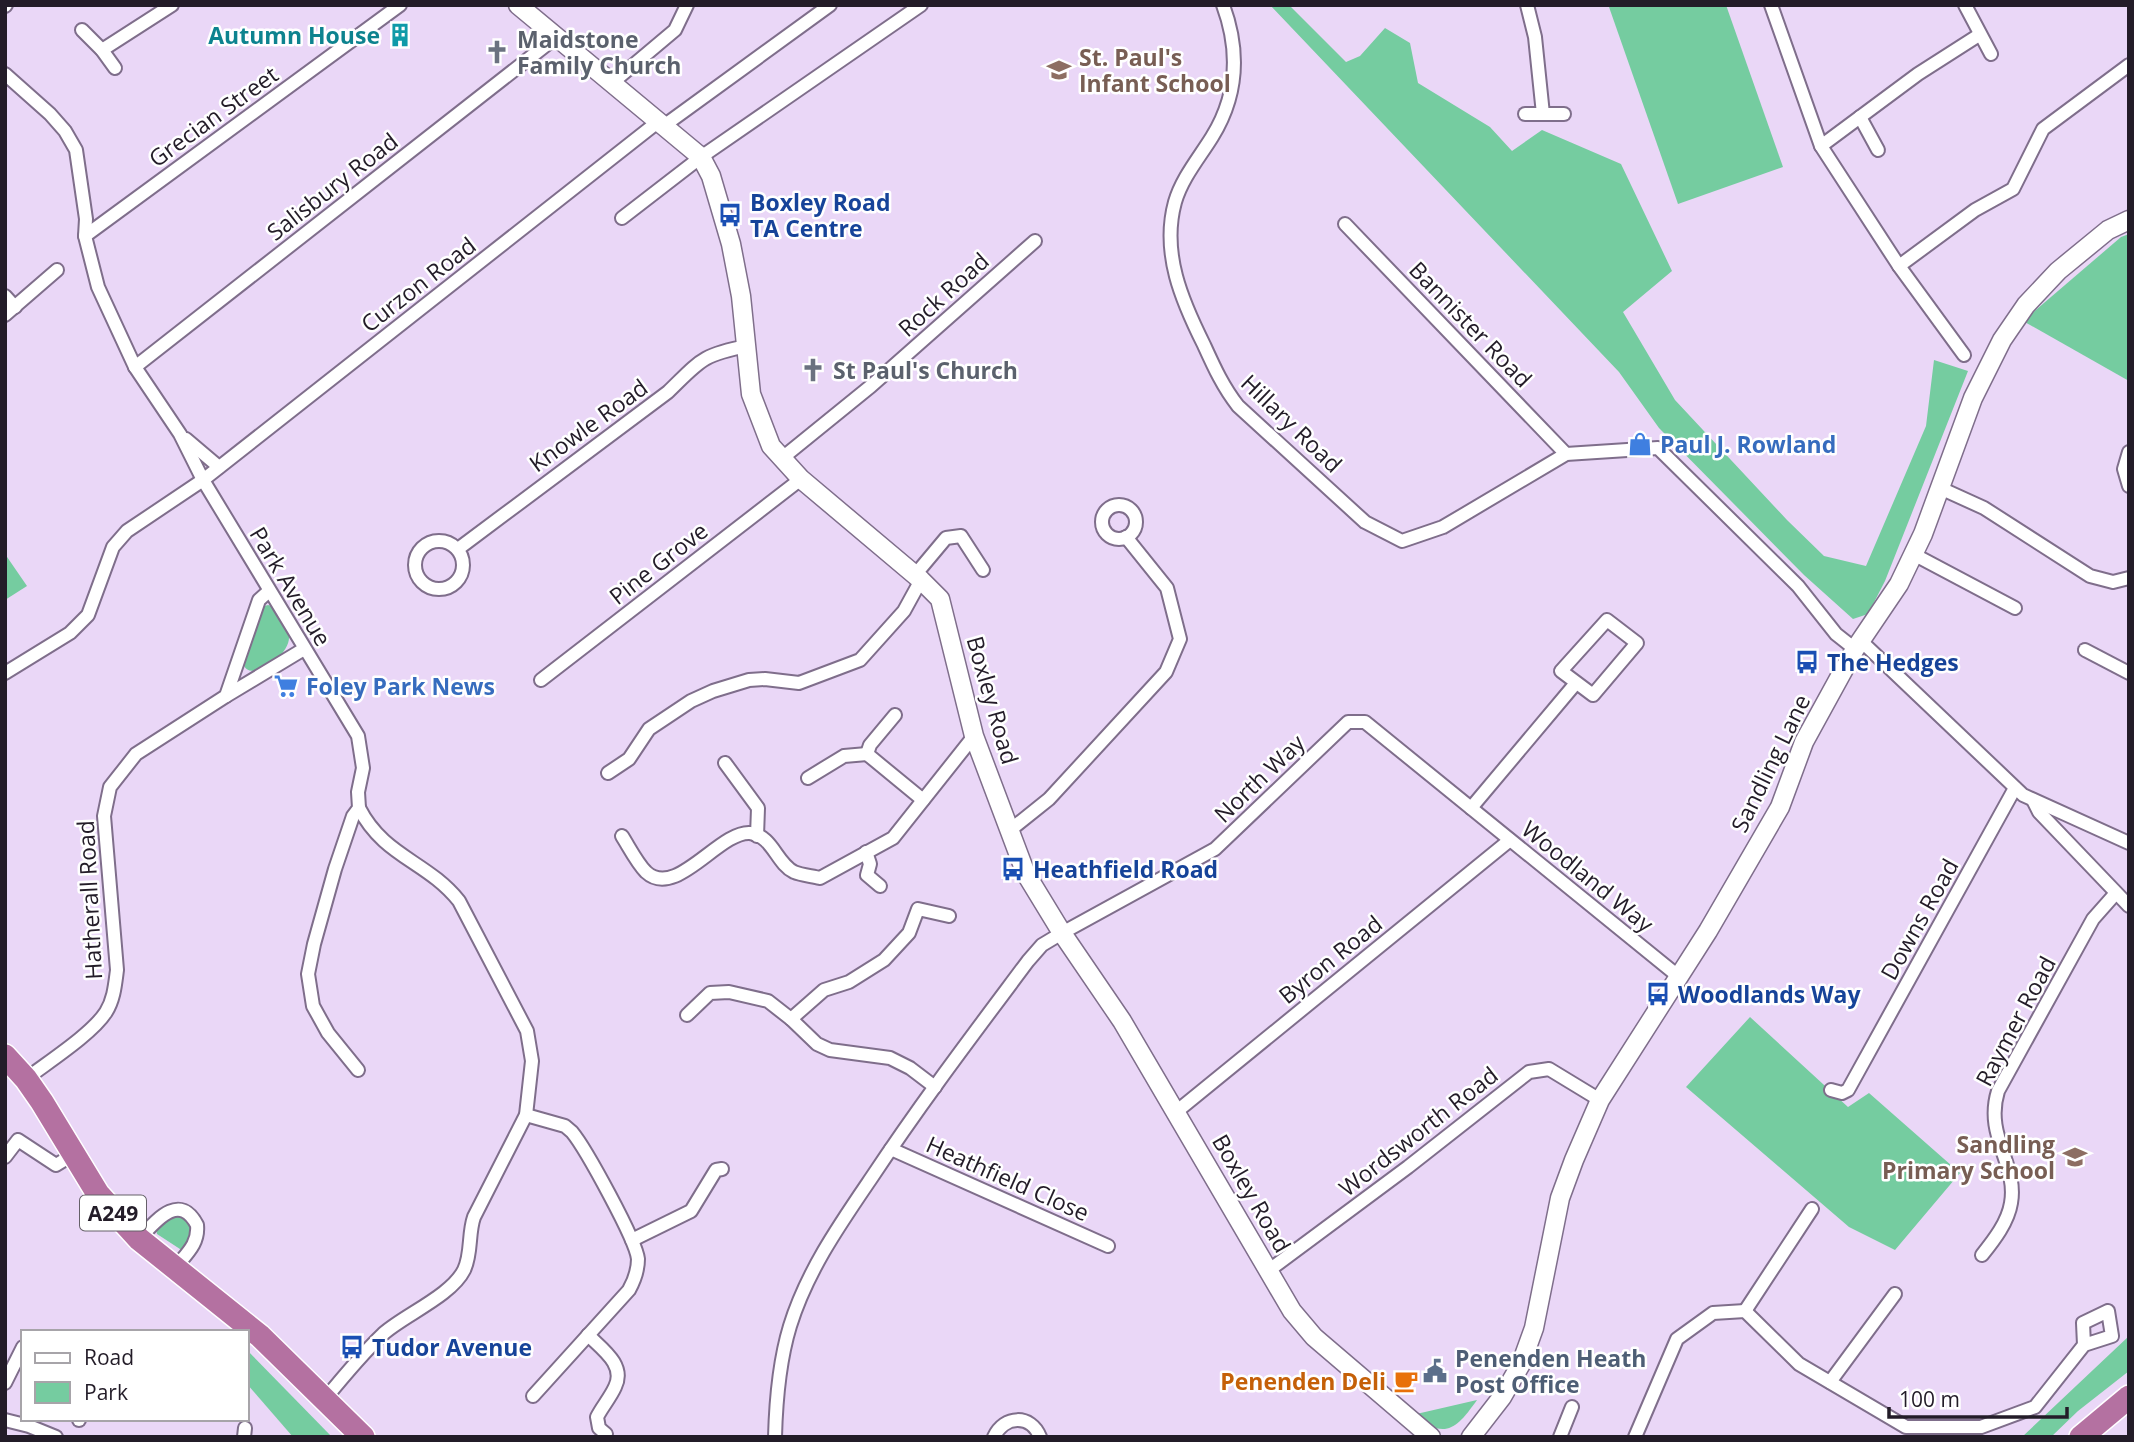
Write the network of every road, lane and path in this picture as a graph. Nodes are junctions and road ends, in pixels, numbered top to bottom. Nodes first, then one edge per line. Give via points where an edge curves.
1 (172, 5) edge
2 (400, 5) edge
3 (518, 5) edge
4 (687, 5) edge
5 (830, 5) edge
6 (921, 5) edge
7 (1223, 5) edge
8 (1527, 5) edge
9 (1771, 5) edge
10 (1965, 5) edge
11 (82, 30) dead end
12 (1979, 35) junction
13 (555, 38) junction
14 (102, 50) junction
15 (1991, 54) dead end
16 (2129, 65) edge
17 (115, 68) dead end
18 (5, 74) edge
19 (612, 83) junction
20 (1525, 114) dead end
21 (1543, 114) junction
22 (1564, 114) dead end
23 (1860, 117) junction
24 (662, 123) junction
25 (1821, 146) junction
26 (1878, 150) dead end
27 (701, 156) junction
28 (622, 218) dead end
29 (2129, 220) edge
30 (1345, 224) dead end
31 (85, 236) junction
32 (1035, 241) dead end
33 (1899, 267) junction
34 (57, 270) dead end
35 (5, 296) edge
36 (10, 311) edge
37 (747, 346) junction
38 (1964, 355) dead end
39 (135, 367) junction
40 (180, 434) junction
41 (2129, 453) edge
42 (1566, 454) junction
43 (781, 459) junction
44 (219, 467) junction
45 (801, 479) junction
46 (203, 480) junction
47 (2129, 486) edge
48 (1940, 488) junction
49 (1126, 537) dead end
50 (458, 549) junction
51 (1914, 555) junction
52 (983, 570) dead end
53 (918, 577) junction
54 (2129, 578) edge
55 (269, 591) junction
56 (2015, 608) dead end
57 (1858, 644) junction
58 (304, 649) junction
59 (2085, 650) dead end
60 (5, 673) edge
61 (2129, 673) edge
62 (541, 680) dead end
63 (1576, 683) junction
64 (226, 696) junction
65 (895, 715) dead end
66 (974, 736) junction
67 (867, 754) junction
68 (725, 763) dead end
69 (608, 773) dead end
70 (808, 778) dead end
71 (2015, 788) junction
72 (923, 800) junction
73 (2033, 800) junction
74 (359, 808) junction
75 (1471, 808) junction
76 (1009, 831) junction
77 (622, 836) dead end
78 (757, 836) junction
79 (1510, 840) junction
80 (2129, 843) edge
81 (866, 852) junction
82 (880, 886) dead end
83 (2116, 893) junction
84 (2129, 906) edge
85 (949, 916) dead end
86 (1062, 933) junction
87 (1678, 976) junction
88 (687, 1015) dead end
89 (791, 1019) junction
90 (5, 1056) edge
91 (358, 1070) dead end
92 (26, 1079) junction
93 (935, 1087) junction
94 (1830, 1090) dead end
95 (1600, 1101) junction
96 (1176, 1112) junction
97 (526, 1115) junction
98 (891, 1149) junction
99 (74, 1154) junction
100 (5, 1157) edge
101 (722, 1169) dead end
102 (1812, 1209) dead end
103 (139, 1239) junction
104 (632, 1240) junction
105 (1108, 1246) dead end
106 (1982, 1255) dead end
107 (175, 1268) junction
108 (1268, 1271) junction
109 (1895, 1294) dead end
110 (1745, 1311) junction
111 (588, 1335) junction
112 (2084, 1345) dead end
113 (18, 1367) edge
114 (1830, 1382) junction
115 (5, 1383) edge
116 (533, 1396) dead end
117 (2129, 1396) edge
118 (325, 1399) junction
119 (1573, 1407) dead end
120 (5, 1420) edge
121 (1903, 1432) edge
122 (606, 1434) dead end
123 (56, 1437) edge
124 (363, 1437) edge
125 (775, 1437) edge
126 (994, 1437) edge
127 (1040, 1437) edge
128 (1431, 1437) edge
129 (1471, 1437) edge
130 (1560, 1437) edge
131 (1635, 1437) edge
132 (2081, 1437) edge

1 - 14 street
2 - 31 street, Grecian Street
3 - 13 street, Boxley Road
4 - 19 street via 675,30
5 - 24 street, Curzon Road
6 - 27 street
7 - 42 street, Hillary Road via 1234,44 1233,91 1175,202 1171,243 1182,296 1223,387 1365,522 1402,541 1443,527
8 - 21 street
9 - 25 street
10 - 12 street
11 - 14 street
12 - 15 street
12 - 23 street
13 - 19 street, Boxley Road
13 - 39 street, Salisbury Road
14 - 17 street
16 - 33 street via 2043,129 2013,189 1975,210
18 - 31 street, Park Avenue via 50,114 76,150
19 - 24 street, Boxley Road
20 - 21 street
21 - 22 street
23 - 25 street
23 - 26 street
24 - 27 street, Boxley Road
24 - 44 street, Curzon Road
25 - 33 street
27 - 28 street
27 - 37 street, Boxley Road via 732,244
29 - 48 street, Sandling Lane via 2075,255 2014,320 1981,380
30 - 42 street, Bannister Road
31 - 39 street, Park Avenue via 98,287
32 - 43 street, Rock Road
33 - 38 street
34 - 36 street
35 - 36 street
37 - 43 street, Boxley Road via 751,394 771,446
37 - 50 street, Knowle Road via 717,352 698,362 668,392
39 - 40 street, Park Avenue
40 - 44 street
40 - 46 street, Park Avenue
41 - 47 street via 2124,469
42 - 57 street, Hillary Road via 1658,448 1798,586 1836,634
43 - 45 street, Boxley Road
44 - 46 street, Curzon Road
45 - 53 street, Boxley Road
45 - 62 street, Pine Grove
46 - 55 street, Park Avenue
46 - 60 street, Curzon Road via 127,531 113,547 88,615 70,633
48 - 51 street, Sandling Lane
48 - 54 street via 1984,508 2090,576 2113,582
49 - 76 street via 1167,588 1180,639 1167,672 1049,799
50 - 50 street via 464,564 459,580 438,590 422,583 415,560 423,547 445,541
51 - 56 street
51 - 57 street, Sandling Lane
52 - 53 street via 961,536 946,538
53 - 66 street, Boxley Road via 940,599
53 - 69 street via 904,611 860,660 799,684 749,680 713,691 649,729 634,753
55 - 58 street, Park Avenue
55 - 64 street via 259,600
57 - 71 street
57 - 87 street, Sandling Lane via 1802,746 1780,807
58 - 64 street, Hatherall Road
58 - 74 street, Park Avenue via 358,736 363,768
59 - 61 street
63 - 63 street via 1593,695 1637,643 1607,620 1561,671
63 - 75 street
64 - 92 street, Hatherall Road via 136,754 110,787 104,816 115,992 106,1013
65 - 67 street
66 - 72 street
66 - 76 street, Boxley Road
67 - 70 street via 844,756
67 - 72 street
68 - 78 street via 758,808
71 - 73 street
71 - 94 street, Downs Road via 1849,1090
72 - 81 street via 893,838
73 - 80 street
73 - 83 street via 2039,812
74 - 91 street, Park Avenue via 352,816 335,869 308,974 313,1006
74 - 97 street via 367,824 392,849 447,886 459,901 527,1031 532,1061
75 - 79 street, Woodland Way
75 - 86 street, North Way via 1365,722 1348,722 1214,849
76 - 86 street, Boxley Road via 1026,874
77 - 78 street via 646,872 657,879 672,878 739,834
78 - 81 street via 767,841 792,871 820,878
79 - 87 street, Woodland Way
79 - 96 street, Byron Road
81 - 82 street via 867,875
83 - 84 street
83 - 106 street, Raymer Road via 2094,919 1998,1091 1994,1122 2012,1196 2007,1219
85 - 89 street via 918,909 909,933 884,960 849,982 824,990
86 - 93 street via 1028,961
86 - 96 street, Boxley Road
87 - 95 street, Sandling Lane
88 - 89 street via 710,993 729,992 768,1001
89 - 93 street via 817,1044 890,1058
90 - 92 highway, A249
92 - 99 highway, A249
93 - 98 street
95 - 108 street, Wordsworth Road via 1549,1069 1529,1072
95 - 129 street, Sandling Lane via 1560,1198 1534,1328 1521,1364
96 - 108 street, Boxley Road
97 - 104 street via 572,1132
97 - 118 street via 474,1217 467,1263 458,1279 384,1333
98 - 105 street, Heathfield Close
98 - 125 street via 829,1241 798,1305 778,1378
99 - 100 street via 56,1165 18,1140
99 - 103 highway, A249 via 98,1194
101 - 104 street via 716,1170 691,1211
102 - 110 street
103 - 107 highway, A249
103 - 107 street via 162,1215 186,1212 197,1225 197,1238
104 - 111 street via 638,1261 633,1284
107 - 118 highway, A249 via 260,1336
108 - 128 street, Boxley Road via 1314,1337
109 - 114 street
110 - 114 street via 1799,1364
110 - 131 street via 1713,1313 1678,1339
111 - 116 street
111 - 122 street via 615,1362 618,1374 597,1417
112 - 121 street via 2035,1407 1981,1427
113 - 115 street
114 - 121 street
117 - 132 highway
118 - 124 highway, A249
119 - 130 street
120 - 123 street
126 - 127 street via 1004,1423 1017,1419 1030,1423

